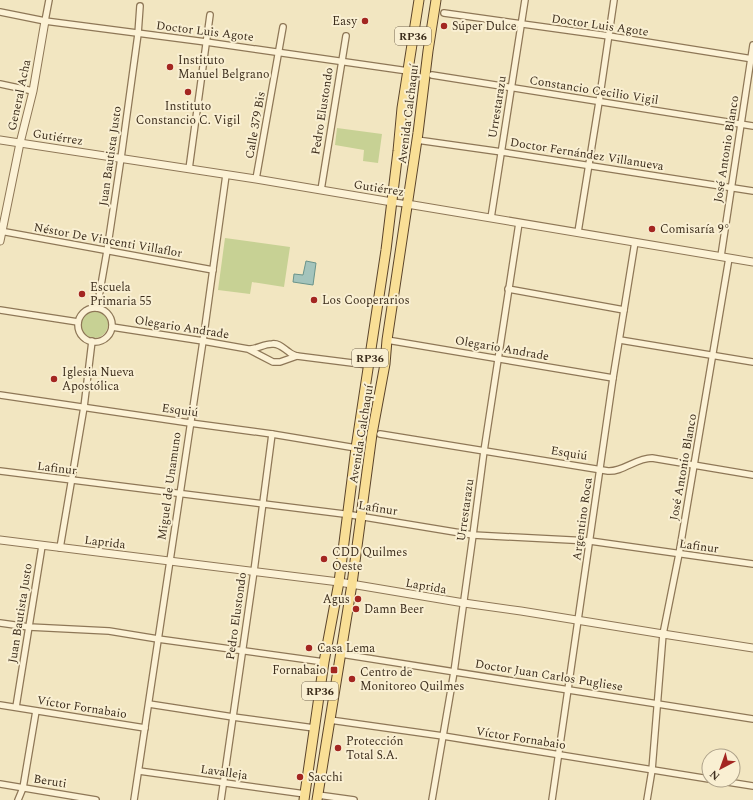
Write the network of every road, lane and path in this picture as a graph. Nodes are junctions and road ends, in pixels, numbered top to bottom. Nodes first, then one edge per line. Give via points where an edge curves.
1 (49, 0) edge
2 (419, 0) edge
3 (436, 0) edge
4 (525, 0) edge
5 (614, 0) edge
6 (140, 6) dead end
7 (0, 12) edge
8 (444, 13) dead end
9 (210, 15) dead end
10 (46, 21) junction
11 (522, 24) junction
12 (283, 27) dead end
13 (138, 34) junction
14 (346, 36) dead end
15 (609, 36) junction
16 (206, 42) junction
17 (753, 45) edge
18 (278, 52) junction
19 (752, 59) edge
20 (341, 62) junction
21 (408, 71) junction
22 (432, 75) dead end
23 (0, 84) edge
24 (512, 88) junction
25 (33, 90) junction
26 (599, 102) junction
27 (741, 124) junction
28 (753, 126) edge
29 (0, 140) edge
30 (417, 140) junction
31 (20, 143) junction
32 (502, 152) junction
33 (121, 158) junction
34 (589, 166) junction
35 (189, 169) junction
36 (226, 175) junction
37 (256, 179) junction
38 (731, 188) junction
39 (321, 190) junction
40 (753, 191) edge
41 (392, 202) junction
42 (407, 204) junction
43 (491, 218) junction
44 (518, 223) junction
45 (1, 231) edge
46 (578, 232) junction
47 (0, 242) edge
48 (635, 242) junction
49 (107, 251) junction
50 (720, 256) junction
51 (730, 258) junction
52 (753, 262) edge
53 (213, 270) junction
54 (508, 289) junction
55 (97, 308) junction
56 (0, 310) edge
57 (624, 310) junction
58 (78, 322) junction
59 (112, 327) junction
60 (387, 340) junction
61 (620, 340) junction
62 (92, 341) junction
63 (203, 341) junction
64 (248, 349) junction
65 (713, 355) junction
66 (297, 356) junction
67 (498, 359) junction
68 (753, 362) edge
69 (368, 365) junction
70 (613, 378) junction
71 (0, 394) edge
72 (84, 407) junction
73 (190, 423) junction
74 (272, 434) junction
75 (380, 434) dead end
76 (356, 448) junction
77 (484, 451) junction
78 (694, 465) junction
79 (600, 470) junction
80 (0, 471) edge
81 (753, 475) edge
82 (71, 481) junction
83 (180, 493) junction
84 (263, 504) junction
85 (347, 514) junction
86 (361, 517) junction
87 (473, 535) junction
88 (0, 540) edge
89 (590, 541) junction
90 (42, 546) junction
91 (60, 548) junction
92 (679, 554) junction
93 (169, 561) junction
94 (753, 564) edge
95 (254, 571) junction
96 (339, 582) junction
97 (352, 584) junction
98 (464, 603) junction
99 (578, 621) junction
100 (0, 623) edge
101 (29, 627) junction
102 (663, 634) junction
103 (158, 639) junction
104 (753, 648) edge
105 (242, 651) junction
106 (341, 654) junction
107 (324, 662) junction
108 (454, 672) junction
109 (568, 689) junction
110 (149, 704) junction
111 (658, 704) junction
112 (0, 705) edge
113 (16, 707) junction
114 (36, 711) junction
115 (233, 717) junction
116 (753, 719) edge
117 (330, 720) junction
118 (145, 728) junction
119 (314, 728) junction
120 (443, 736) junction
121 (559, 755) junction
122 (652, 770) junction
123 (139, 771) junction
124 (701, 778) edge
125 (223, 783) junction
126 (0, 784) edge
127 (741, 784) edge
128 (753, 786) edge
129 (23, 788) junction
130 (304, 797) edge
131 (318, 797) edge
132 (18, 800) edge
133 (96, 800) edge
134 (134, 800) edge
135 (220, 800) edge
136 (354, 800) edge
137 (432, 800) edge
138 (552, 800) edge
139 (647, 800) edge

1 - 10 street, General Acha
2 - 21 main road, Avenida Calchaquí / RP36
3 - 30 main road, Avenida Calchaquí / RP36
4 - 11 street, Urrestarazu
5 - 15 street
6 - 13 street, Juan Bautista Justo
7 - 10 street, Doctor Luis Agote
8 - 11 street, Doctor Luis Agote
9 - 16 street
10 - 13 street, Doctor Luis Agote
10 - 25 street, General Acha
11 - 15 street, Doctor Luis Agote
11 - 24 street, Urrestarazu
12 - 18 street, Calle 379 Bis
13 - 16 street, Doctor Luis Agote
13 - 33 street, Juan Bautista Justo
14 - 20 street, Pedro Elustondo
15 - 19 street, Doctor Luis Agote
15 - 26 street
16 - 18 street, Doctor Luis Agote
16 - 35 street
17 - 19 street, José Antonio Blanco
18 - 20 street, Doctor Luis Agote
18 - 37 street, Calle 379 Bis
19 - 27 street, José Antonio Blanco
20 - 21 street, Doctor Luis Agote
20 - 39 street, Pedro Elustondo
21 - 41 main road, Avenida Calchaquí / RP36
22 - 24 street, Constancio Cecilio Vigil
23 - 25 street
24 - 26 street, Constancio Cecilio Vigil
24 - 32 street, Urrestarazu
25 - 31 street, General Acha
26 - 27 street, Constancio Cecilio Vigil
26 - 34 street
27 - 28 street, Constancio Cecilio Vigil
27 - 38 street, José Antonio Blanco
29 - 31 street, Gutiérrez
30 - 32 street, Doctor Fernández Villanueva
30 - 42 main road, Avenida Calchaquí / RP36
31 - 33 street, Gutiérrez
31 - 45 street, General Acha
32 - 34 street, Doctor Fernández Villanueva
32 - 43 street, Urrestarazu
33 - 35 street, Gutiérrez
33 - 49 street, Juan Bautista Justo
34 - 38 street, Doctor Fernández Villanueva
34 - 46 street
35 - 36 street, Gutiérrez
36 - 37 street, Gutiérrez
36 - 53 street, Miguel de Unamuno
37 - 39 street, Gutiérrez
38 - 40 street, Doctor Fernández Villanueva
38 - 50 street, José Antonio Blanco
39 - 41 street, Gutiérrez
41 - 42 street, Gutiérrez
41 - 69 main road, Avenida Calchaquí / RP36
42 - 43 street, Gutiérrez
42 - 60 main road, Avenida Calchaquí / RP36
43 - 44 street, Gutiérrez
44 - 46 street, Gutiérrez
44 - 54 street, Urrestarazu
45 - 47 street, General Acha
45 - 49 street, Néstor De Vincenti Villaflor
46 - 48 street, Gutiérrez
48 - 50 street, Gutiérrez
48 - 57 street, Argentino Roca
49 - 53 street, Néstor De Vincenti Villaflor
49 - 55 street, Juan Bautista Justo
50 - 51 street, Gutiérrez
51 - 52 street, Gutiérrez
51 - 65 street, José Antonio Blanco
53 - 63 street, Miguel de Unamuno
54 - 57 street
54 - 67 street, Urrestarazu
55 - 58 street via 87,310
55 - 59 street via 107,312
56 - 58 street
57 - 61 street, Argentino Roca
58 - 62 street via 83,336
59 - 62 street via 103,340
59 - 63 street, Olegario Andrade
60 - 67 street, Olegario Andrade
60 - 86 main road, Avenida Calchaquí / RP36
61 - 65 street
61 - 70 street, Argentino Roca
62 - 72 street
63 - 64 street, Olegario Andrade
63 - 73 street, Miguel de Unamuno
64 - 66 street, Olegario Andrade via 276,344
64 - 66 street, Olegario Andrade via 273,362
65 - 68 street
65 - 78 street, José Antonio Blanco
66 - 69 street, Olegario Andrade
67 - 70 street, Olegario Andrade
67 - 77 street, Urrestarazu
69 - 76 main road, Avenida Calchaquí / RP36
70 - 79 street, Argentino Roca
71 - 72 street, Esquiú
72 - 73 street, Esquiú
72 - 82 street
73 - 74 street, Esquiú
73 - 83 street, Miguel de Unamuno
74 - 76 street, Esquiú
74 - 84 street, Pedro Elustondo
75 - 77 street, Esquiú
76 - 85 main road, Avenida Calchaquí / RP36
77 - 79 street, Esquiú
77 - 87 street, Urrestarazu
78 - 79 street, Esquiú via 645,458 615,470
78 - 81 street, Esquiú
78 - 92 street, José Antonio Blanco
79 - 89 street, Argentino Roca
80 - 82 street, Lafinur
82 - 83 street, Lafinur
82 - 91 street
83 - 84 street, Lafinur
83 - 93 street, Miguel de Unamuno
84 - 85 street, Lafinur
84 - 95 street, Pedro Elustondo
85 - 86 street, Lafinur
85 - 96 main road, Avenida Calchaquí / RP36
86 - 87 street, Lafinur
86 - 97 main road, Avenida Calchaquí / RP36
87 - 89 street, Lafinur
87 - 98 street, Urrestarazu
88 - 90 street, Laprida
89 - 92 street, Lafinur
89 - 99 street, Argentino Roca
90 - 91 street, Laprida
90 - 101 street, Juan Bautista Justo
91 - 93 street, Laprida
92 - 94 street, Lafinur
92 - 102 street, José Antonio Blanco
93 - 95 street, Laprida
93 - 103 street, Miguel de Unamuno
95 - 96 street, Laprida
95 - 105 street, Pedro Elustondo
96 - 97 street, Laprida
96 - 107 main road, Avenida Calchaquí / RP36
97 - 98 street, Laprida
97 - 106 main road, Avenida Calchaquí / RP36
98 - 99 street, Laprida
98 - 108 street, Urrestarazu
99 - 102 street, Laprida
99 - 109 street, Argentino Roca
100 - 101 street
101 - 103 street via 109,631
101 - 113 street, Juan Bautista Justo
102 - 104 street, Laprida
102 - 111 street, José Antonio Blanco
103 - 105 street
103 - 110 street, Miguel de Unamuno
105 - 107 street
105 - 115 street, Pedro Elustondo
106 - 108 street, Doctor Juan Carlos Pugliese
106 - 117 main road, Avenida Calchaquí / RP36
107 - 119 main road, Avenida Calchaquí / RP36
108 - 109 street, Doctor Juan Carlos Pugliese
108 - 120 street, Urrestarazu
109 - 111 street, Doctor Juan Carlos Pugliese
109 - 121 street, Argentino Roca
110 - 115 street
110 - 118 street, Miguel de Unamuno
111 - 116 street, Doctor Juan Carlos Pugliese
111 - 122 street, José Antonio Blanco
112 - 113 street, Víctor Fornabaio
113 - 114 street, Víctor Fornabaio
114 - 118 street, Víctor Fornabaio
114 - 129 street
115 - 119 street
115 - 125 street, Pedro Elustondo
117 - 120 street, Víctor Fornabaio
117 - 131 main road, Avenida Calchaquí / RP36
118 - 123 street, Miguel de Unamuno
119 - 130 main road, Avenida Calchaquí / RP36
120 - 121 street, Víctor Fornabaio
120 - 137 street, Urrestarazu
121 - 122 street, Víctor Fornabaio
121 - 138 street, Argentino Roca
122 - 124 street, Víctor Fornabaio
122 - 139 street, José Antonio Blanco
123 - 125 street, Lavalleja
123 - 134 street, Miguel de Unamuno
125 - 130 street, Lavalleja
125 - 135 street, Pedro Elustondo
126 - 129 street, Beruti
127 - 128 street
129 - 132 street
129 - 133 street, Beruti
131 - 136 street

